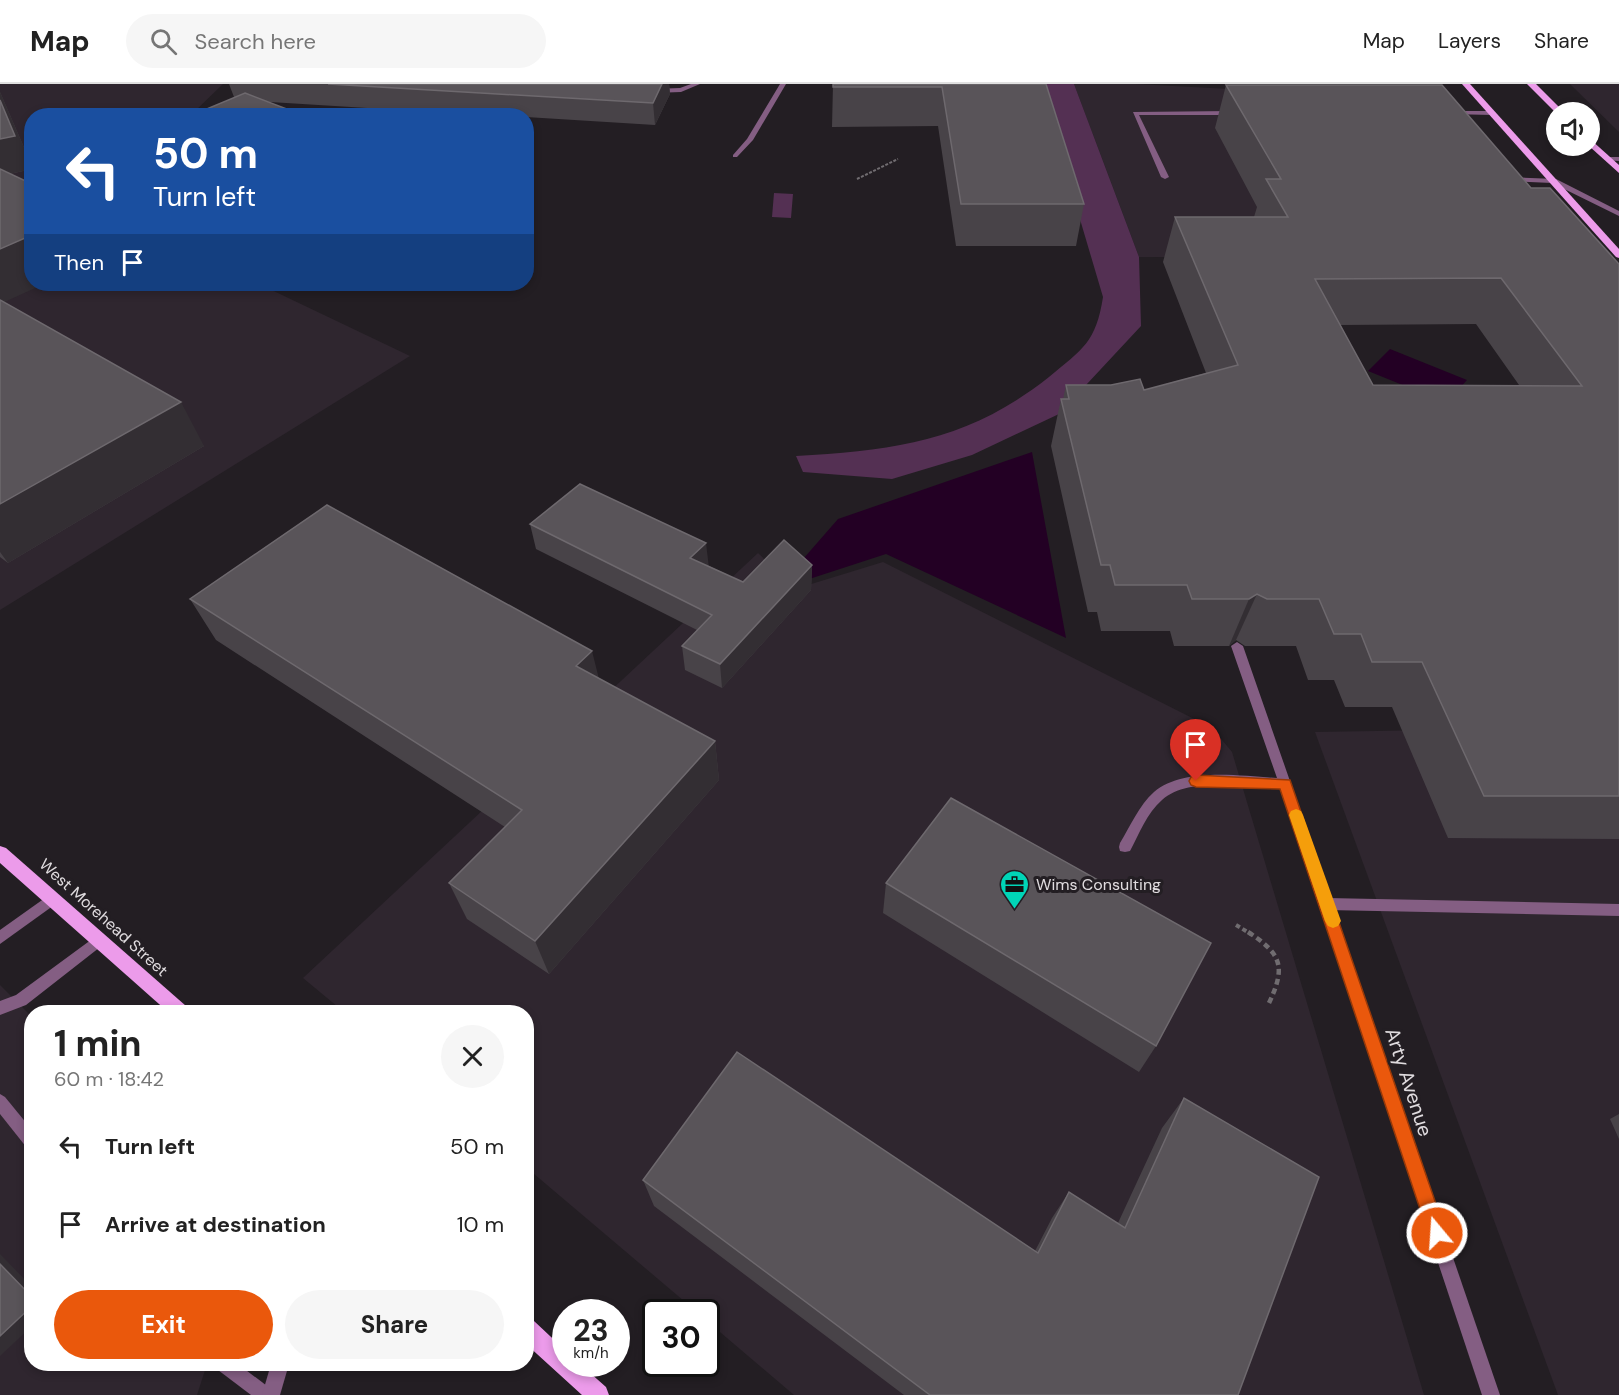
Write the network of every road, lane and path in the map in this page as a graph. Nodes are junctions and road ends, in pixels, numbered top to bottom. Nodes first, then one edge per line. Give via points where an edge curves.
1 (697, 84) edge
2 (783, 84) edge
3 (1467, 84) edge
4 (1531, 84) edge
5 (646, 90) edge
6 (1550, 102) edge
7 (1239, 113) edge
8 (1446, 113) edge
9 (1492, 113) junction
10 (1600, 152) edge
11 (735, 156) dead end
12 (898, 159) dead end
13 (1607, 159) junction
14 (1619, 159) edge
15 (1619, 170) edge
16 (1165, 177) dead end
17 (857, 179) dead end
18 (1501, 179) edge
19 (1553, 181) junction
20 (1619, 214) edge
21 (1619, 255) edge
22 (1237, 646) edge
23 (1285, 784) junction
24 (1125, 847) dead end
25 (0, 853) edge
26 (51, 899) junction
27 (1327, 904) junction
28 (1619, 910) edge
29 (1236, 925) dead end
30 (0, 938) edge
31 (99, 940) junction
32 (1269, 1003) dead end
33 (172, 1005) edge
34 (0, 1008) edge
35 (0, 1102) edge
36 (24, 1133) edge
37 (534, 1336) edge
38 (233, 1371) edge
39 (278, 1371) edge
40 (266, 1395) edge
41 (271, 1395) edge
42 (598, 1395) edge
43 (1491, 1395) edge

1 - 5 street via 681,90
2 - 11 street via 750,140
3 - 9 main road
4 - 6 main road
7 - 16 street via 1135,113
8 - 9 street
9 - 19 main road
10 - 13 main road
12 - 17 path
13 - 14 street
13 - 15 main road
18 - 19 street
19 - 20 street
19 - 21 main road
22 - 23 street, Arty Avenue
23 - 24 street via 1196,781 1174,787 1159,795
23 - 27 street, Arty Avenue
25 - 26 main road, West Morehead Street
26 - 30 street
26 - 31 main road, West Morehead Street
27 - 28 street
27 - 43 street, Arty Avenue
29 - 32 path via 1262,942 1278,961 1280,978
31 - 33 main road, West Morehead Street
31 - 34 street via 21,1000
35 - 36 street
37 - 42 main road
38 - 40 street
39 - 41 street

